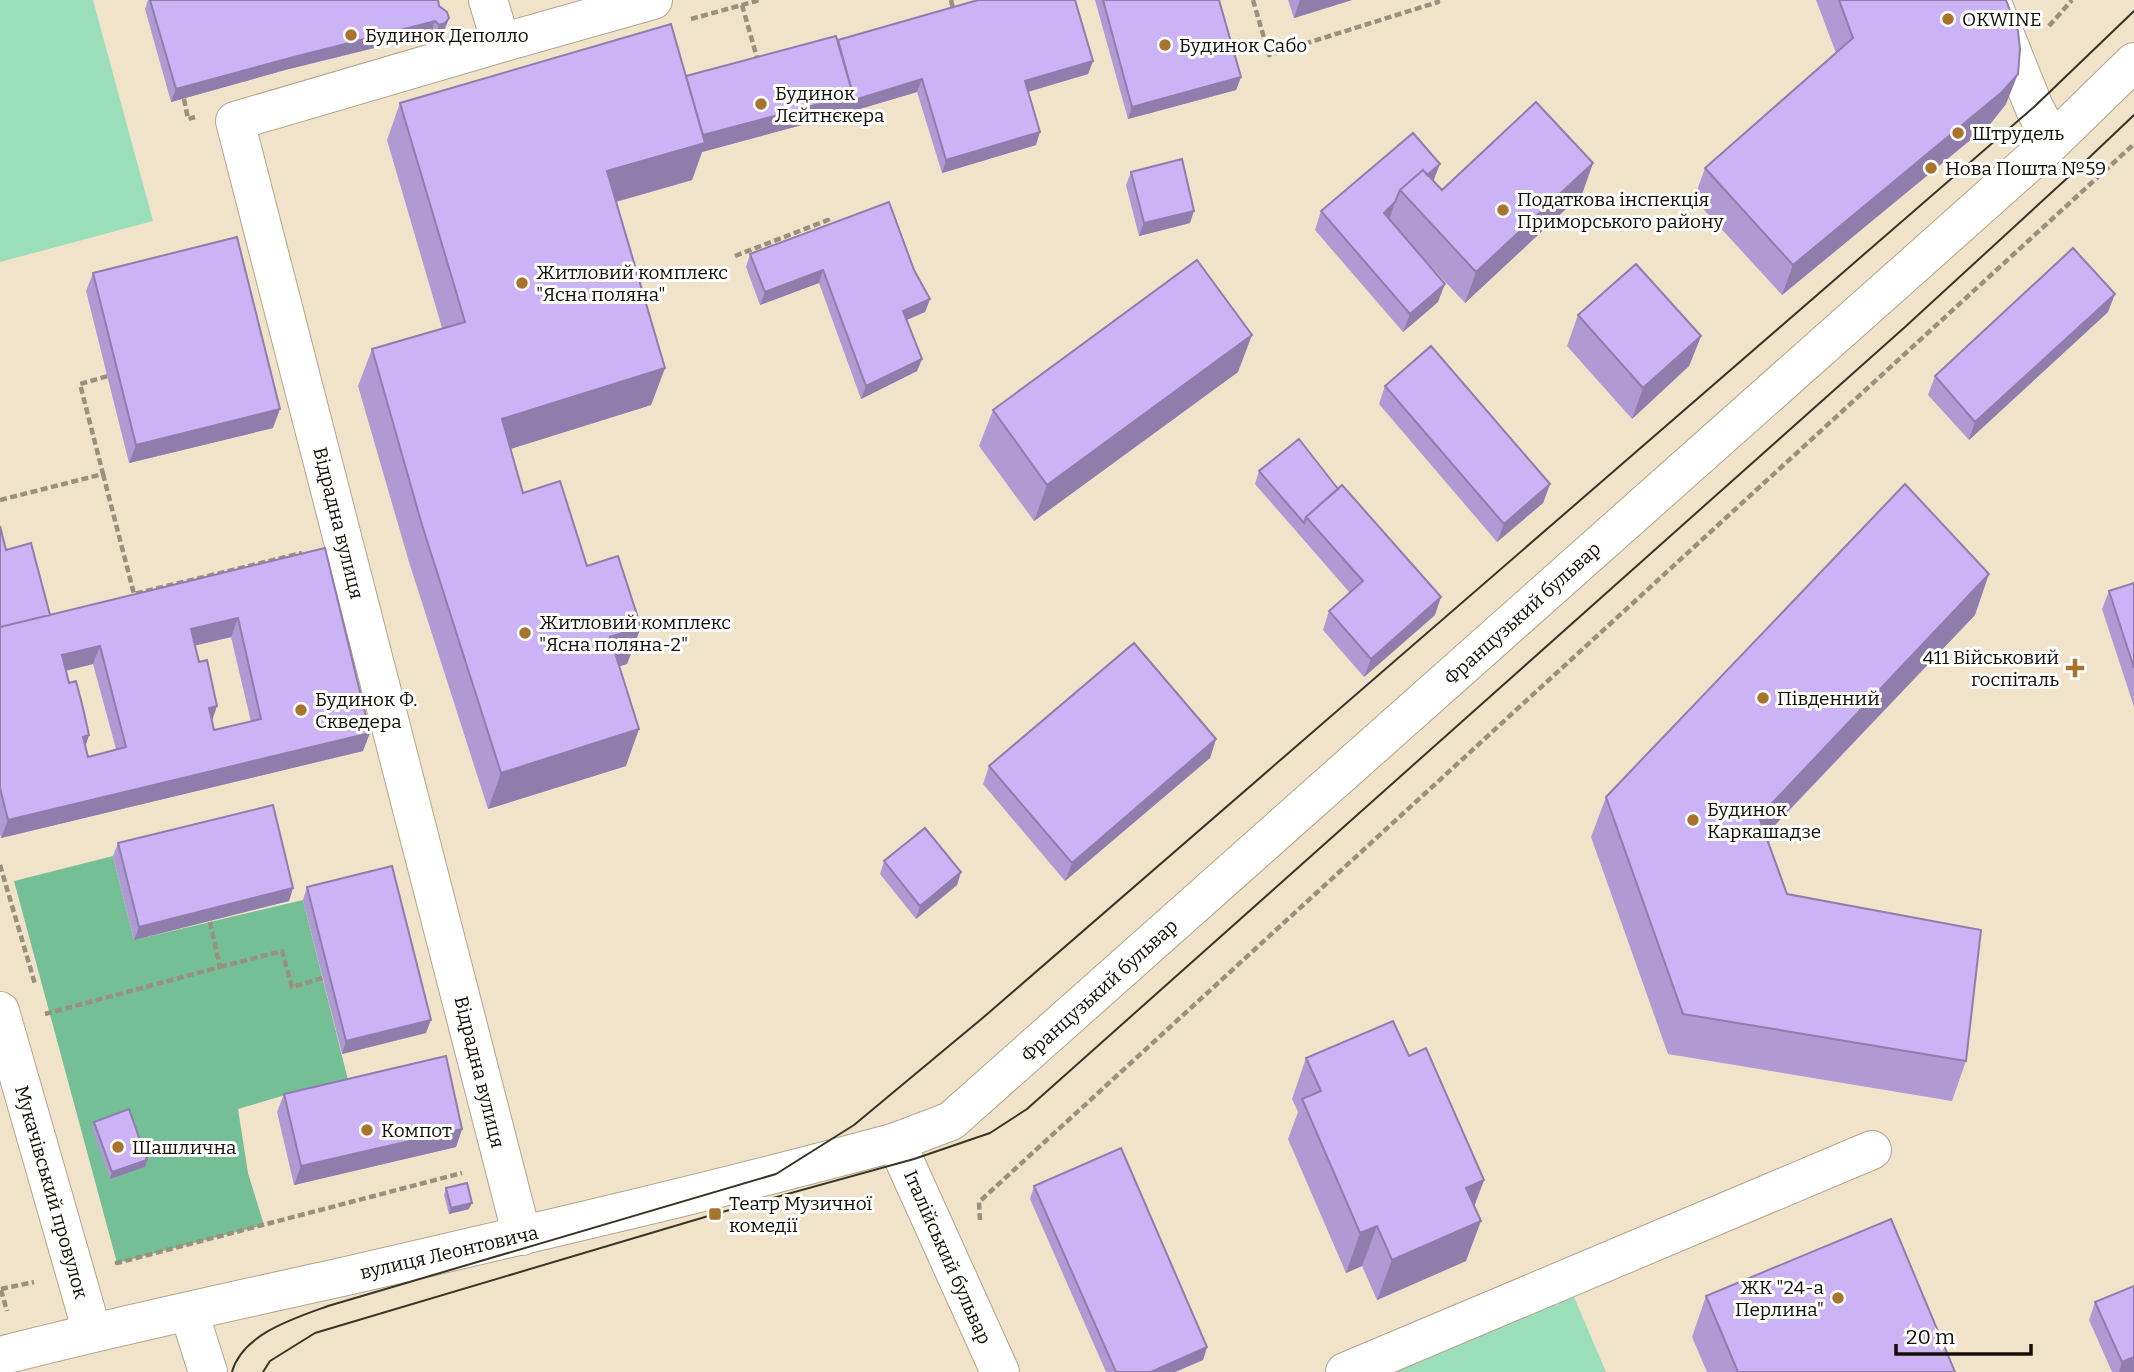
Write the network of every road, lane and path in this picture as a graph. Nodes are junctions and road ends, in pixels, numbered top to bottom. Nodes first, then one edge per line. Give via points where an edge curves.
1 (488, 0) edge
2 (653, 0) edge
3 (951, 0) edge
4 (1253, 0) edge
5 (1437, 0) edge
6 (1991, 0) edge
7 (2072, 0) edge
8 (742, 5) dead end
9 (956, 18) edge
10 (2041, 21) dead end
11 (501, 43) junction
12 (2134, 62) edge
13 (762, 72) edge
14 (2052, 142) junction
15 (2134, 144) edge
16 (832, 234) edge
17 (735, 256) dead end
18 (108, 376) edge
19 (103, 474) junction
20 (0, 500) edge
21 (314, 550) edge
22 (0, 865) edge
23 (210, 922) edge
24 (220, 967) junction
25 (323, 978) edge
26 (37, 989) dead end
27 (40, 1002) dead end
28 (0, 1011) edge
29 (896, 1142) junction
30 (1872, 1150) dead end
31 (470, 1171) dead end
32 (981, 1226) dead end
33 (522, 1236) junction
34 (113, 1250) dead end
35 (189, 1311) junction
36 (92, 1332) junction
37 (0, 1356) edge
38 (208, 1372) edge
39 (1000, 1372) edge
40 (1345, 1372) edge

1 - 11 street
2 - 11 street
3 - 9 path
4 - 5 path via 1269,55
6 - 14 street
7 - 10 path via 2045,31
8 - 13 path
11 - 33 street, Відрадна вулиця via 235,121
12 - 14 street, Французький бульвар
14 - 29 street, Французький бульвар via 951,1121
15 - 32 path via 979,1202
16 - 17 path via 828,220
18 - 19 path via 80,383
19 - 20 path
19 - 21 path via 134,594
22 - 26 path
23 - 24 path
24 - 25 path via 282,951 292,987
24 - 27 path via 44,1014
28 - 36 street, Мукачівський провулок
29 - 33 street, вулиця Леонтовича
29 - 39 street, Італійський бульвар
30 - 40 street
31 - 34 path via 117,1263
33 - 35 street, вулиця Леонтовича
35 - 36 street, вулиця Леонтовича
35 - 38 street
36 - 37 street, вулиця Леонтовича

